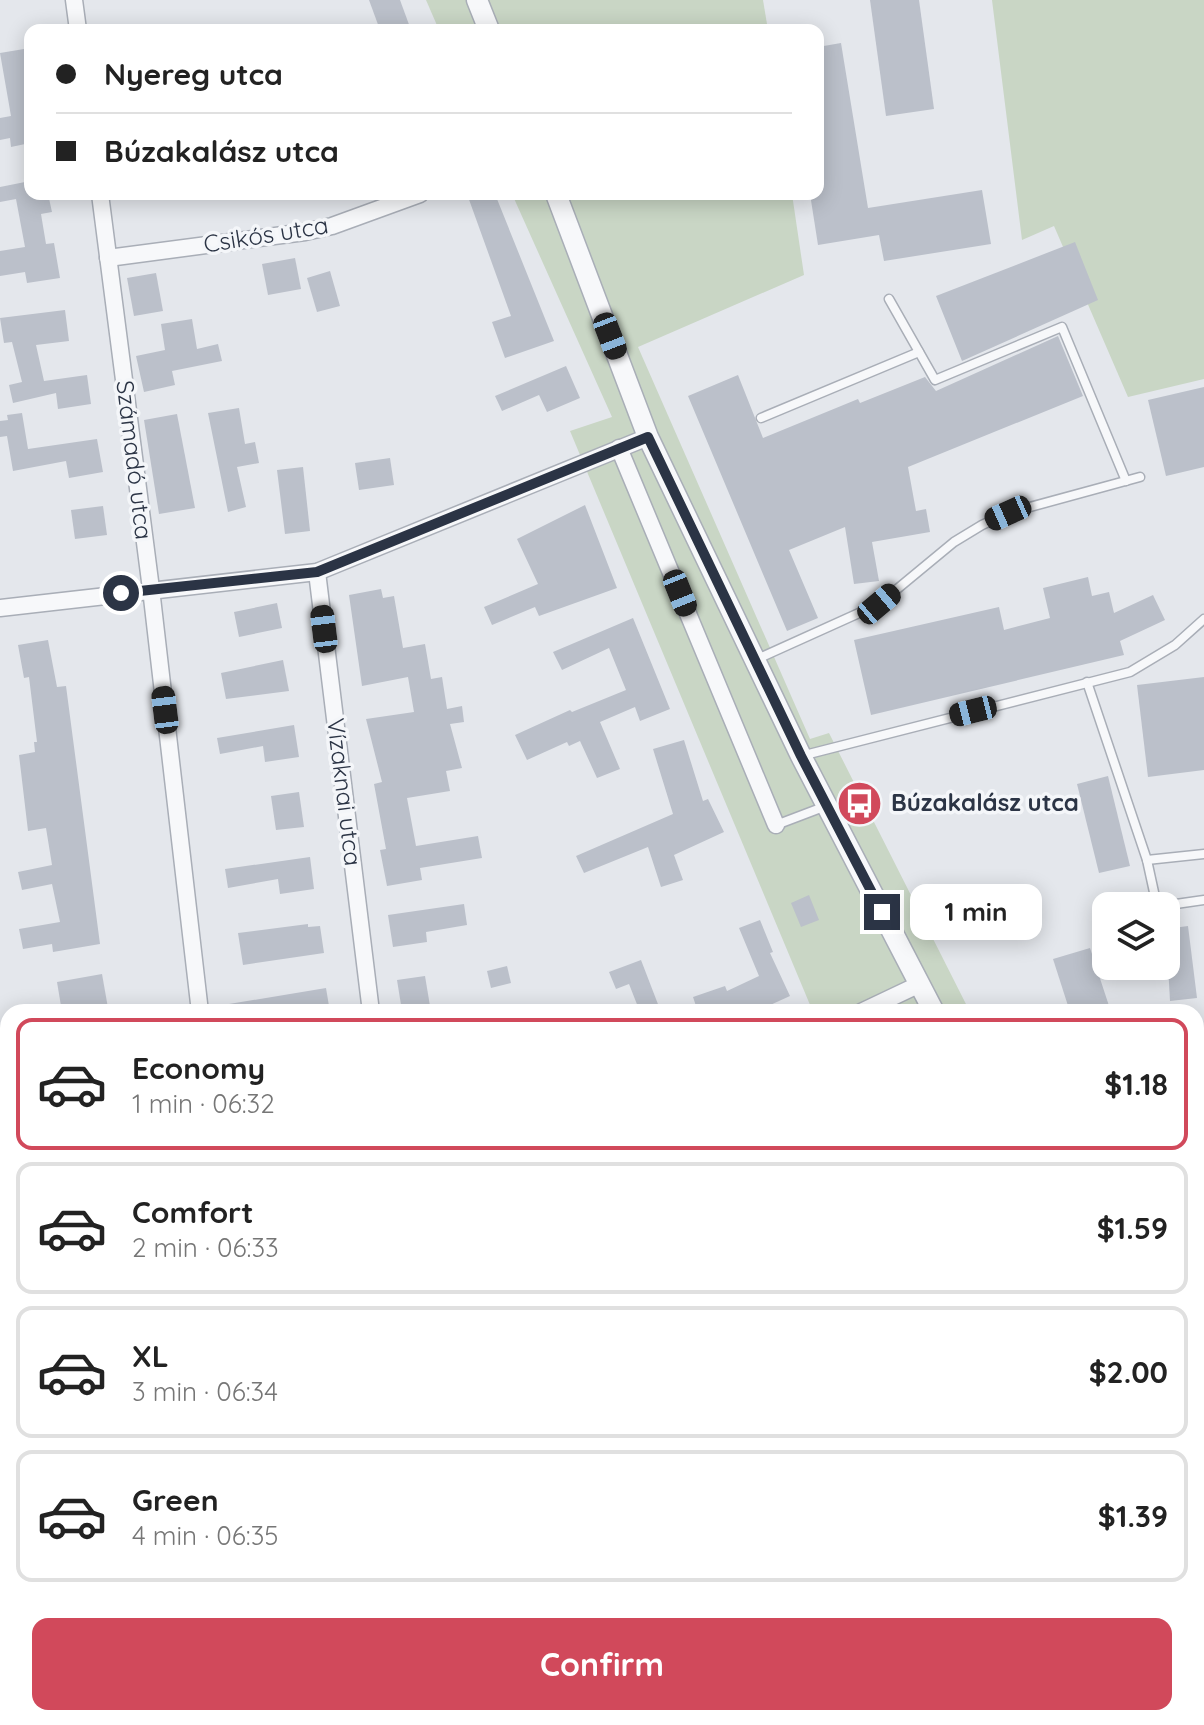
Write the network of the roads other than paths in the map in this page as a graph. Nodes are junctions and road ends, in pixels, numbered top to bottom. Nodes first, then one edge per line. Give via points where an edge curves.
1 (74, 0) edge
2 (477, 0) edge
3 (77, 24) edge
4 (487, 24) edge
5 (101, 200) edge
6 (402, 200) edge
7 (558, 200) edge
8 (108, 258) junction
9 (889, 299) dead end
10 (919, 352) junction
11 (761, 418) dead end
12 (648, 437) junction
13 (619, 448) junction
14 (1140, 477) dead end
15 (1126, 481) junction
16 (317, 572) junction
17 (151, 589) junction
18 (0, 608) edge
19 (1204, 619) edge
20 (755, 660) junction
21 (1087, 682) junction
22 (801, 756) junction
23 (826, 806) junction
24 (776, 825) joint
25 (1204, 854) edge
26 (1147, 860) junction
27 (1156, 892) edge
28 (1204, 900) edge
29 (1180, 903) edge
30 (920, 984) junction
31 (199, 1004) edge
32 (370, 1004) edge
33 (878, 1004) edge
34 (930, 1004) edge

1 - 3 street
2 - 4 street
5 - 8 street, Számadó utca
6 - 8 street, Csikós utca via 305,232
7 - 12 street
8 - 17 street, Számadó utca
9 - 10 lane
10 - 11 lane
10 - 15 lane via 935,380 1062,327
12 - 13 street
12 - 20 street
13 - 16 street
13 - 24 street
14 - 15 lane
15 - 20 lane via 982,525 879,604
16 - 17 street
16 - 32 street, Vízaknai utca
17 - 18 street
17 - 31 street, Számadó utca
19 - 21 lane via 1143,665
20 - 22 street
21 - 22 lane
21 - 26 lane
22 - 23 street
23 - 24 lane
23 - 30 street
25 - 26 lane
26 - 27 lane
28 - 29 lane
30 - 33 street
30 - 34 street

